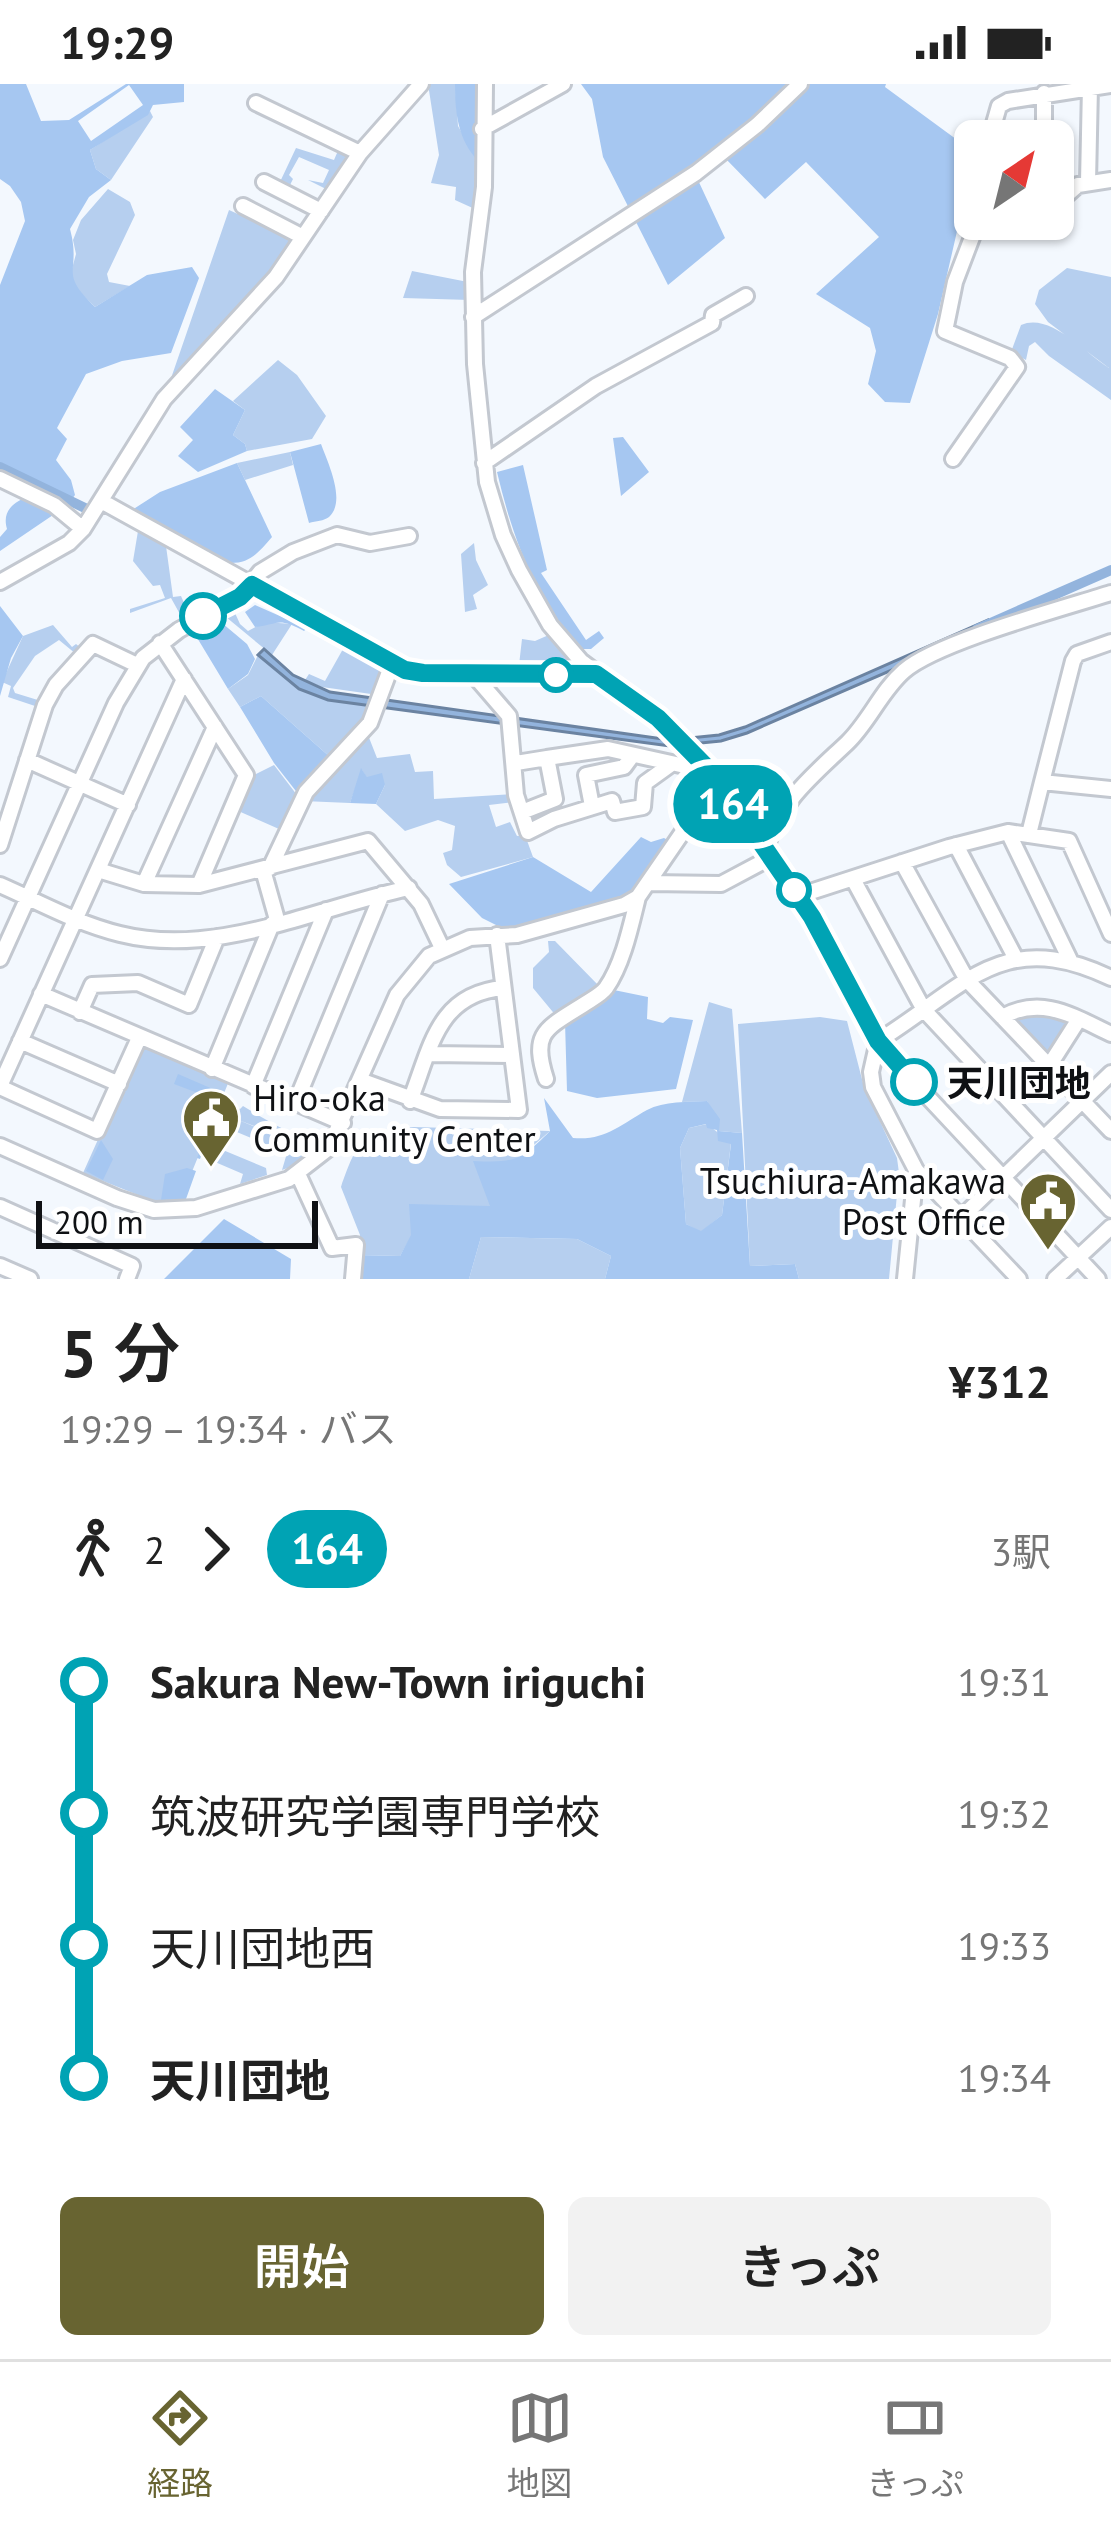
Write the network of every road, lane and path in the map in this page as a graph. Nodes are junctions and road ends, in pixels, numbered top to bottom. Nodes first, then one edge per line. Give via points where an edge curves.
1 (421, 84) edge
2 (485, 84) edge
3 (563, 84) edge
4 (800, 84) edge
5 (1111, 85) edge
6 (1090, 86) edge
7 (1044, 93) junction
8 (256, 103) dead end
9 (995, 120) edge
10 (1044, 120) edge
11 (482, 129) junction
12 (359, 153) junction
13 (1111, 180) edge
14 (264, 182) dead end
15 (1088, 182) junction
16 (1074, 189) edge
17 (243, 206) dead end
18 (321, 211) junction
19 (303, 237) junction
20 (971, 240) edge
21 (746, 296) dead end
22 (473, 317) junction
23 (953, 459) dead end
24 (484, 463) junction
25 (0, 479) edge
26 (103, 502) junction
27 (83, 529) junction
28 (410, 536) dead end
29 (0, 582) edge
30 (252, 585) junction
31 (1111, 593) edge
32 (1111, 642) edge
33 (160, 643) junction
34 (392, 664) junction
35 (137, 665) junction
36 (472, 673) junction
37 (596, 674) junction
38 (184, 680) junction
39 (214, 727) junction
40 (632, 757) junction
41 (547, 758) junction
42 (27, 760) junction
43 (516, 763) junction
44 (696, 764) junction
45 (670, 765) junction
46 (1042, 782) junction
47 (80, 783) junction
48 (1111, 789) edge
49 (128, 805) junction
50 (592, 806) junction
51 (522, 812) junction
52 (1009, 832) junction
53 (1029, 834) junction
54 (0, 845) edge
55 (956, 845) junction
56 (767, 855) junction
57 (902, 862) junction
58 (267, 869) junction
59 (98, 870) junction
60 (853, 879) junction
61 (649, 883) junction
62 (143, 884) junction
63 (0, 885) edge
64 (199, 885) junction
65 (409, 888) junction
66 (382, 894) junction
67 (798, 896) junction
68 (638, 897) junction
69 (28, 898) junction
70 (326, 910) junction
71 (1107, 915) edge
72 (75, 919) junction
73 (274, 920) junction
74 (1111, 934) edge
75 (497, 935) junction
76 (217, 938) junction
77 (442, 948) junction
78 (0, 959) edge
79 (1016, 959) junction
80 (1070, 960) junction
81 (1111, 978) edge
82 (967, 980) junction
83 (503, 988) junction
84 (41, 994) junction
85 (924, 1010) junction
86 (80, 1012) junction
87 (1001, 1016) junction
88 (1079, 1019) junction
89 (1111, 1034) edge
90 (139, 1038) junction
91 (20, 1041) junction
92 (878, 1041) junction
93 (429, 1054) junction
94 (512, 1055) junction
95 (1049, 1066) junction
96 (212, 1069) junction
97 (1111, 1073) edge
98 (546, 1079) dead end
99 (360, 1080) junction
100 (119, 1084) junction
101 (0, 1086) edge
102 (253, 1086) junction
103 (410, 1101) junction
104 (1084, 1103) junction
105 (295, 1104) junction
106 (343, 1124) junction
107 (1111, 1131) edge
108 (1045, 1139) junction
109 (0, 1146) edge
110 (916, 1170) junction
111 (298, 1174) junction
112 (1004, 1178) junction
113 (0, 1207) edge
114 (1111, 1210) edge
115 (961, 1218) junction
116 (1111, 1227) edge
117 (1078, 1257) junction
118 (0, 1266) edge
119 (31, 1279) edge
120 (127, 1279) edge
121 (353, 1279) edge
122 (905, 1279) edge
123 (1019, 1279) edge
124 (1054, 1279) edge
125 (1098, 1279) edge

1 - 12 street
2 - 11 street
3 - 11 street
4 - 22 street via 697,172
5 - 6 street
6 - 7 street
6 - 15 street
7 - 9 street via 1000,106
7 - 10 street
8 - 12 street
11 - 22 street
12 - 18 street
13 - 15 street
14 - 18 street
15 - 16 street
17 - 19 street
18 - 19 street
19 - 26 street via 164,399
20 - 23 street via 945,332 1017,367
21 - 24 street
22 - 24 street
24 - 37 street via 502,535 530,593
25 - 27 street
26 - 27 street
26 - 30 street
27 - 29 street
28 - 30 street via 370,543 332,535 260,572
30 - 33 street
30 - 34 street
31 - 56 street via 905,670 850,741 792,796 773,825
32 - 46 street via 1073,661
33 - 35 street
33 - 38 street
34 - 36 street
34 - 58 street via 370,723 306,792
35 - 42 street via 93,644 50,696
35 - 47 street
36 - 37 street
36 - 43 street via 511,721
37 - 44 street via 658,718
38 - 39 street
38 - 49 street
39 - 62 street
39 - 64 street via 246,775
40 - 41 street via 608,749
40 - 45 street
40 - 50 street via 624,767 586,776
41 - 43 street
41 - 51 street via 556,799
42 - 47 street
42 - 54 street
43 - 51 street
44 - 45 street
44 - 56 street via 715,776
44 - 61 street via 702,804
45 - 50 street via 645,783 643,807
46 - 48 street
46 - 53 street
47 - 49 street
47 - 69 street
49 - 59 street
50 - 51 street via 528,832
52 - 53 street
52 - 55 street
52 - 80 street
53 - 71 street via 1069,841
55 - 57 street
55 - 79 street
56 - 61 street via 721,884
56 - 67 street
57 - 60 street
57 - 82 street
58 - 64 street
58 - 65 street via 368,841
58 - 73 street
59 - 62 street
59 - 72 street
60 - 67 street
60 - 85 street
61 - 68 street
62 - 64 street
63 - 69 street
65 - 66 street
65 - 77 street
66 - 70 street
66 - 105 street
67 - 92 street
68 - 75 street
68 - 98 street via 606,989 539,1042
69 - 72 street
69 - 78 street
70 - 73 street
70 - 102 street
71 - 74 street
72 - 76 street via 135,938
72 - 84 street
73 - 76 street
73 - 96 street
75 - 77 street
75 - 83 street
76 - 86 street via 189,1005 138,983 92,985
77 - 99 street via 405,980
79 - 80 street
79 - 82 street
80 - 81 street
82 - 85 street
82 - 87 street
83 - 93 street via 454,1004
83 - 94 street
84 - 86 street
84 - 91 street
85 - 92 street
85 - 108 street
86 - 90 street
87 - 88 street via 1037,1005
87 - 95 street
88 - 89 street
88 - 95 street
90 - 96 street
90 - 100 street
91 - 100 street
91 - 101 street
92 - 110 street via 873,1087
92 - 112 street
93 - 94 street
93 - 103 street
94 - 103 street via 519,1110
95 - 104 street
96 - 102 street
97 - 104 street
99 - 103 street
99 - 106 street
100 - 101 street via 97,1131
102 - 105 street
104 - 107 street
104 - 108 street
105 - 106 street
106 - 111 street
108 - 112 street
108 - 114 street
109 - 111 street via 161,1211 204,1206
110 - 115 street
110 - 122 street
111 - 121 street via 332,1248 356,1245
112 - 115 street
112 - 117 street
113 - 120 street via 132,1266
115 - 123 street
116 - 117 street
117 - 124 street
117 - 125 street
118 - 119 street

